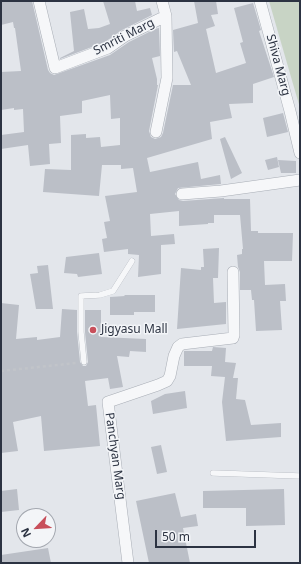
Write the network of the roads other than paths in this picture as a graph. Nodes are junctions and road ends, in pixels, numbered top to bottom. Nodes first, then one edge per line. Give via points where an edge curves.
1 (39, 1) edge
2 (162, 1) edge
3 (260, 1) edge
4 (166, 16) junction
5 (156, 132) dead end
6 (300, 148) edge
7 (300, 180) edge
8 (182, 194) dead end
9 (132, 261) dead end
10 (234, 272) dead end
11 (84, 362) road end
12 (213, 473) dead end
13 (300, 476) edge
14 (128, 563) edge

1 - 4 street, Smriti Marg via 55,68 108,48 125,36
2 - 4 street
3 - 6 street, Shiva Marg
4 - 5 street via 166,78
7 - 8 street
9 - 11 lane via 113,291 81,296
10 - 14 street, Panchyan Marg via 233,338 182,344 174,356 170,376 166,381 108,402
12 - 13 lane

